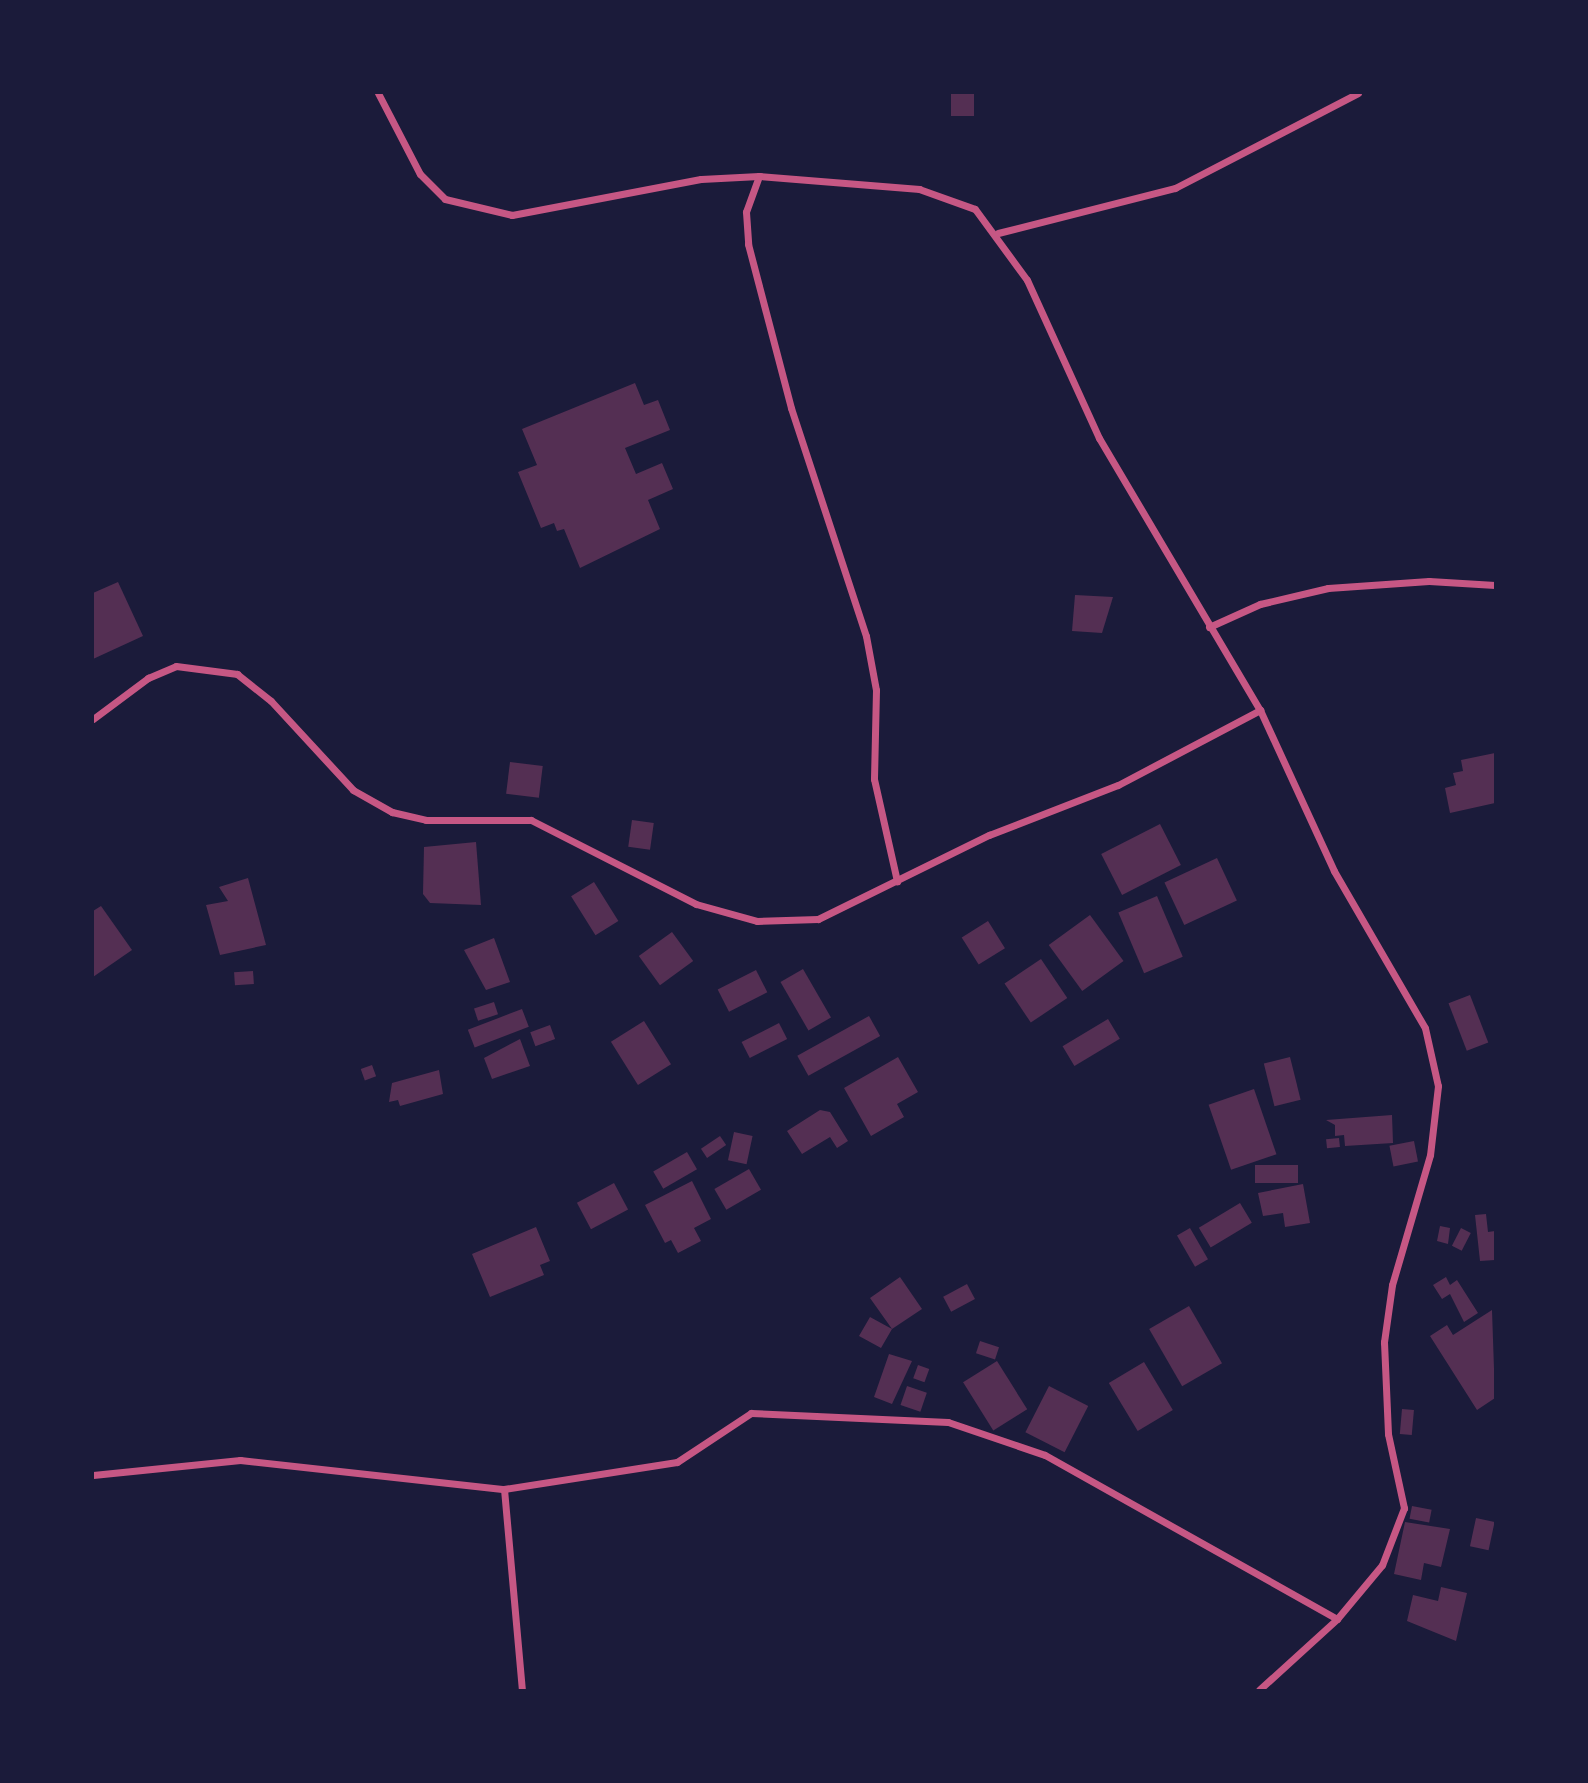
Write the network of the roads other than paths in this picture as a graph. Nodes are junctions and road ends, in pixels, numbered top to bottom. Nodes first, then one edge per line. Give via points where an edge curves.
1 (378, 93) edge
2 (1358, 93) edge
3 (759, 176) junction
4 (998, 233) junction
5 (1495, 585) edge
6 (1209, 627) junction
7 (1260, 710) junction
8 (93, 719) edge
9 (897, 881) junction
10 (93, 1475) edge
11 (504, 1489) junction
12 (1338, 1619) junction
13 (522, 1690) edge
14 (1259, 1690) edge

1 - 3 street via 420,174 445,199 512,215 701,179
2 - 4 street via 1175,188
3 - 4 street via 919,189 975,209
3 - 9 street via 747,212 748,244 787,395 866,636 876,690 874,779
4 - 6 street via 1027,280 1100,439
5 - 6 street via 1429,581 1328,588 1260,604
6 - 7 street
7 - 9 street via 1118,785 989,835
7 - 12 street via 1334,871 1425,1028 1438,1086 1430,1155 1392,1285 1384,1342 1388,1434 1404,1508 1382,1565
8 - 9 street via 148,678 176,666 206,667 237,674 271,701 352,790 392,812 426,820 531,820 696,904 757,921 818,919
10 - 11 street via 240,1460
11 - 12 street via 677,1462 751,1413 948,1422 1045,1455
11 - 13 street
12 - 14 street

